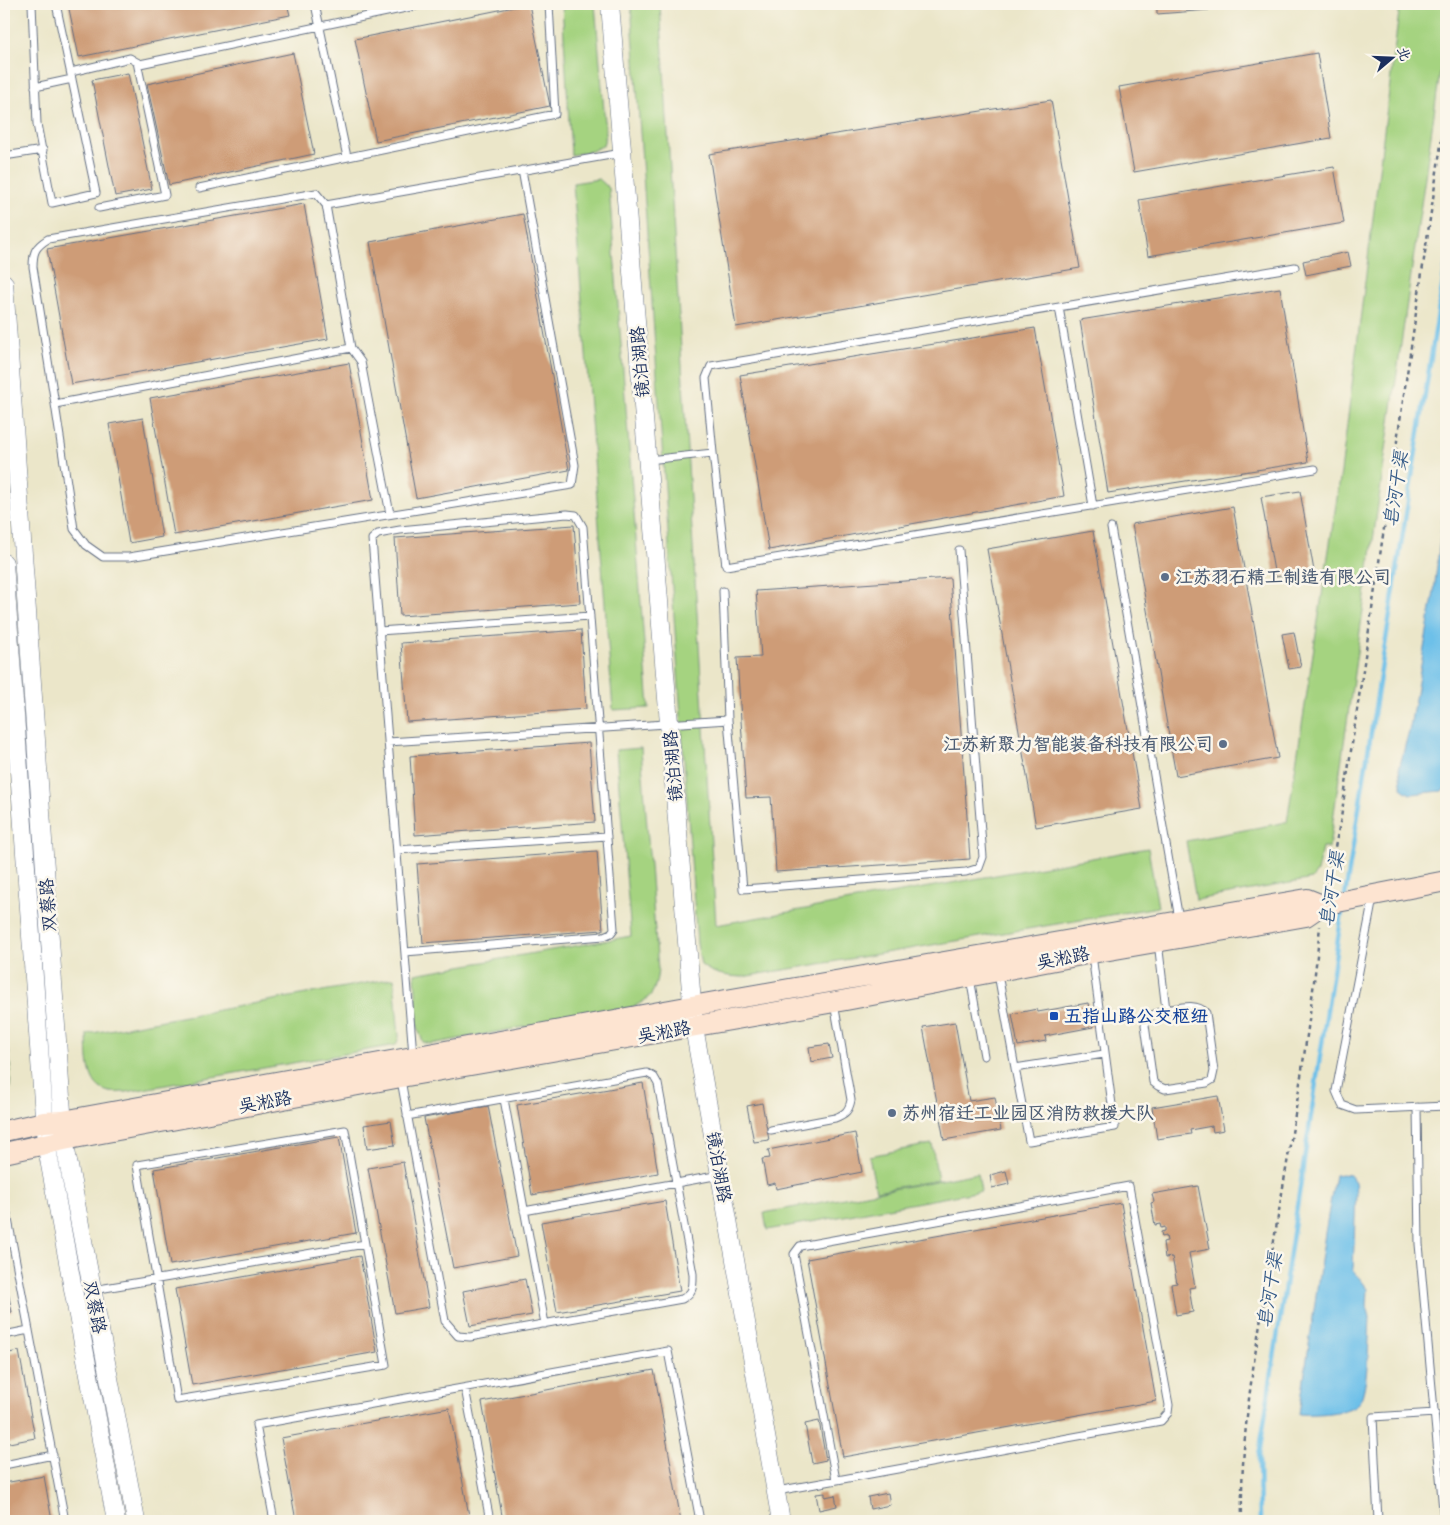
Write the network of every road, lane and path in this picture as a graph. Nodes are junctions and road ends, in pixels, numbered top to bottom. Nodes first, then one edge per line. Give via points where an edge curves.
1 (32, 4) edge
2 (56, 4) edge
3 (315, 4) edge
4 (425, 4) edge
5 (549, 4) edge
6 (610, 4) edge
7 (320, 26) junction
8 (137, 62) junction
9 (72, 75) junction
10 (36, 87) junction
11 (1446, 110) edge
12 (42, 150) junction
13 (623, 153) junction
14 (4, 156) edge
15 (347, 157) junction
16 (522, 170) junction
17 (199, 188) dead end
18 (326, 205) junction
19 (99, 208) dead end
20 (1295, 267) dead end
21 (4, 284) edge
22 (1059, 307) junction
23 (350, 348) junction
24 (6, 359) edge
25 (55, 404) junction
26 (712, 453) junction
27 (648, 460) junction
28 (1315, 469) dead end
29 (1093, 506) junction
30 (390, 514) junction
31 (1111, 528) dead end
32 (959, 550) dead end
33 (4, 563) edge
34 (722, 591) dead end
35 (590, 616) junction
36 (379, 631) junction
37 (8, 674) edge
38 (728, 720) junction
39 (669, 724) junction
40 (599, 728) junction
41 (388, 742) junction
42 (607, 836) junction
43 (397, 850) junction
44 (1446, 881) edge
45 (1373, 896) junction
46 (1322, 905) junction
47 (1181, 929) junction
48 (1158, 942) junction
49 (405, 952) junction
50 (1092, 953) junction
51 (968, 967) junction
52 (998, 971) junction
53 (834, 1002) junction
54 (692, 1006) junction
55 (1166, 1010) junction
56 (694, 1027) junction
57 (1104, 1054) junction
58 (984, 1056) dead end
59 (1015, 1068) junction
60 (410, 1070) junction
61 (504, 1099) junction
62 (1446, 1106) edge
63 (1417, 1107) junction
64 (408, 1116) junction
65 (771, 1130) dead end
66 (4, 1132) edge
67 (54, 1132) junction
68 (4, 1153) edge
69 (720, 1175) junction
70 (676, 1183) junction
71 (4, 1211) edge
72 (524, 1211) junction
73 (365, 1244) junction
74 (157, 1279) junction
75 (92, 1290) junction
76 (545, 1324) junction
77 (29, 1330) junction
78 (4, 1335) edge
79 (465, 1388) junction
80 (1435, 1413) junction
81 (53, 1456) junction
82 (4, 1465) edge
83 (836, 1480) junction
84 (776, 1491) junction
85 (65, 1521) edge
86 (116, 1521) edge
87 (136, 1521) edge
88 (274, 1521) edge
89 (490, 1521) edge
90 (700, 1521) edge
91 (782, 1521) edge
92 (1242, 1521) edge
93 (1378, 1521) edge
94 (1444, 1521) edge

1 - 10 lane
2 - 9 lane
3 - 7 lane
4 - 7 lane
5 - 15 lane via 556,114
6 - 13 street, 镜泊湖路
7 - 8 lane via 140,64
7 - 15 lane
8 - 9 lane via 130,58
8 - 19 lane via 165,195
9 - 10 lane
9 - 12 lane via 96,192 52,202
10 - 12 lane via 37,124
11 - 46 path via 1341,818
12 - 14 lane
13 - 16 lane
13 - 27 street, 镜泊湖路
15 - 17 lane
16 - 18 lane
16 - 30 lane via 574,465 572,485
18 - 23 lane
18 - 25 lane via 316,194 48,238 33,254 33,267
20 - 22 lane
21 - 24 street, 双蔡路
22 - 26 lane via 711,366 706,378
22 - 29 lane
23 - 25 lane
23 - 30 lane via 361,362
24 - 67 street, 双蔡路
25 - 30 lane via 74,529 103,557 129,556
26 - 27 lane
26 - 29 lane via 726,566
27 - 39 street, 镜泊湖路
28 - 29 lane
31 - 47 lane
32 - 38 lane via 983,857 978,868 966,872 742,890
33 - 37 street, 双蔡路
34 - 38 lane
35 - 36 lane
35 - 36 lane via 583,527 576,515 566,514 378,534 372,539
35 - 40 lane
36 - 41 lane
37 - 67 street, 双蔡路
38 - 39 lane
39 - 40 lane
39 - 54 street, 镜泊湖路
40 - 41 lane
40 - 42 lane
41 - 43 lane
42 - 43 lane
42 - 49 lane via 614,929 611,933
43 - 49 lane
44 - 45 main road, 吴淞路
45 - 46 main road, 吴淞路
45 - 63 lane via 1336,1091 1342,1105 1356,1110
46 - 47 main road, 吴淞路 via 1306,916
46 - 92 path via 1306,1042 1252,1367 1241,1492
47 - 48 main road, 吴淞路
47 - 51 main road, 吴淞路
48 - 50 main road, 吴淞路
48 - 55 lane
49 - 60 lane
50 - 52 main road, 吴淞路
50 - 57 lane
51 - 52 main road, 吴淞路
51 - 53 main road, 吴淞路
51 - 54 main road, 吴淞路
51 - 58 lane
52 - 59 lane
53 - 56 main road, 吴淞路
53 - 65 lane via 851,1100 849,1109 834,1118
54 - 56 street, 镜泊湖路
54 - 60 main road, 吴淞路
55 - 55 lane via 1195,1006 1206,1012 1214,1071 1212,1080 1165,1089 1153,1082 1145,1025 1153,1014
56 - 60 main road, 吴淞路
56 - 69 street, 镜泊湖路
57 - 59 lane
57 - 59 lane via 1115,1127 1029,1141
60 - 64 lane
60 - 67 main road, 吴淞路
61 - 64 lane
61 - 70 lane via 646,1073 658,1084
61 - 72 lane
62 - 63 lane
63 - 80 lane via 1419,1244
64 - 76 lane via 445,1321 458,1336 470,1337
66 - 67 main road, 吴淞路
67 - 68 main road, 吴淞路
67 - 75 street, 双蔡路
67 - 86 street, 双蔡路
69 - 70 lane
69 - 84 street, 镜泊湖路
70 - 72 lane
70 - 76 lane via 693,1274 693,1288 689,1295 682,1299
71 - 77 lane
72 - 76 lane
73 - 74 lane
73 - 74 lane via 346,1130 136,1166
73 - 74 lane via 386,1365 177,1400
74 - 75 lane
75 - 87 street, 双蔡路
77 - 78 lane
77 - 81 lane
79 - 88 lane via 256,1425
79 - 89 lane
79 - 90 lane via 668,1351
80 - 93 lane via 1373,1417
80 - 94 lane
81 - 82 lane
81 - 85 lane
83 - 83 lane via 1162,1421 1169,1405 1129,1186 800,1246 794,1254
83 - 84 lane
84 - 91 street, 镜泊湖路

